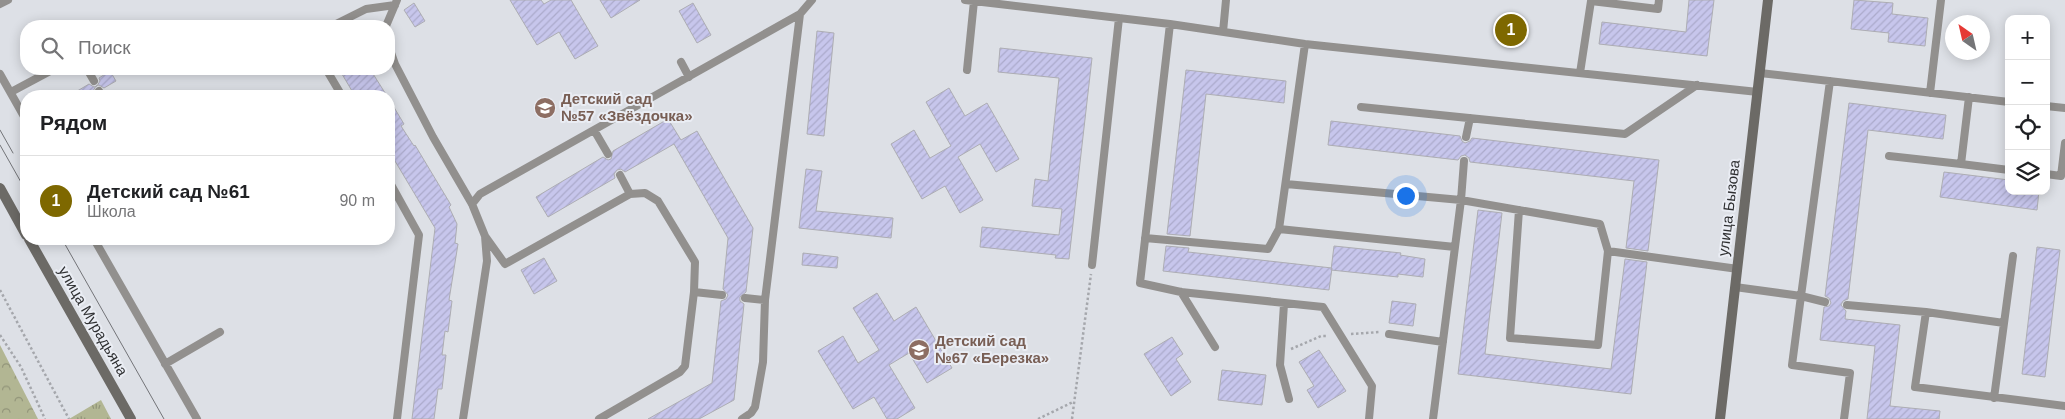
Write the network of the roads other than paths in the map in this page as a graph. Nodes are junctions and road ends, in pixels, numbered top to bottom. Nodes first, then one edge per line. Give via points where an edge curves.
1 (8, 0) edge
2 (812, 0) edge
3 (965, 0) edge
4 (1226, 0) edge
5 (1659, 0) edge
6 (1768, 0) edge
7 (1942, 0) edge
8 (974, 1) edge
9 (1591, 1) edge
10 (396, 3) edge
11 (0, 4) edge
12 (800, 14) junction
13 (1118, 18) junction
14 (344, 20) edge
15 (389, 20) edge
16 (1170, 24) junction
17 (1223, 32) junction
18 (1305, 44) junction
19 (681, 62) dead end
20 (395, 64) edge
21 (967, 70) dead end
22 (1580, 72) junction
23 (1760, 73) junction
24 (0, 74) edge
25 (43, 75) edge
26 (90, 75) edge
27 (330, 75) edge
28 (689, 77) junction
29 (94, 81) dead end
30 (1830, 81) junction
31 (1697, 85) junction
32 (338, 90) edge
33 (11, 92) junction
34 (1758, 92) junction
35 (1930, 93) junction
36 (1969, 97) junction
37 (2005, 102) edge
38 (2050, 106) edge
39 (1361, 107) dead end
40 (2065, 108) edge
41 (20, 109) edge
42 (1470, 118) junction
43 (594, 130) junction
44 (1466, 137) dead end
45 (2065, 143) edge
46 (608, 154) dead end
47 (1888, 156) dead end
48 (1464, 161) dead end
49 (1961, 164) junction
50 (2005, 170) edge
51 (2050, 175) edge
52 (620, 176) dead end
53 (1286, 184) junction
54 (0, 188) edge
55 (395, 192) edge
56 (630, 194) junction
57 (1461, 200) junction
58 (472, 204) junction
59 (1519, 210) junction
60 (20, 224) edge
61 (1279, 229) junction
62 (485, 236) junction
63 (1145, 238) junction
64 (31, 245) edge
65 (97, 245) edge
66 (1455, 247) junction
67 (1608, 251) junction
68 (2013, 256) dead end
69 (1092, 265) road end
70 (1738, 269) junction
71 (1736, 287) junction
72 (694, 292) junction
73 (1181, 292) junction
74 (722, 295) dead end
75 (1801, 296) junction
76 (745, 298) dead end
77 (765, 300) junction
78 (1824, 302) dead end
79 (1284, 304) junction
80 (1847, 305) dead end
81 (1926, 312) junction
82 (2004, 323) junction
83 (220, 332) dead end
84 (1389, 334) dead end
85 (1443, 342) junction
86 (1215, 347) dead end
87 (165, 364) junction
88 (1994, 398) junction
89 (1289, 399) dead end
90 (2065, 406) edge
91 (753, 416) edge
92 (131, 419) edge
93 (197, 419) edge
94 (397, 419) edge
95 (463, 419) edge
96 (599, 419) edge
97 (742, 419) edge
98 (1368, 419) edge
99 (1433, 419) edge
100 (1720, 419) edge
101 (1844, 419) edge

1 - 11 lane
2 - 12 lane
3 - 8 lane
4 - 17 lane
5 - 9 lane via 1658,9
6 - 23 street, улица Бызова
7 - 35 lane
8 - 13 lane
8 - 21 lane
9 - 22 lane
10 - 14 lane via 366,9
10 - 15 lane
12 - 28 lane
12 - 77 lane
13 - 16 lane
13 - 69 lane
16 - 17 lane
16 - 63 lane
17 - 18 lane
18 - 22 lane
18 - 53 lane
19 - 28 lane
20 - 58 lane
22 - 31 lane
23 - 30 lane
23 - 34 street, улица Бызова
24 - 33 lane
25 - 33 lane
26 - 29 lane
27 - 32 lane
28 - 43 lane
30 - 35 lane
30 - 75 lane
31 - 34 lane
31 - 42 lane via 1625,134
33 - 41 lane
34 - 70 street, улица Бызова
35 - 36 lane
36 - 37 lane
36 - 49 lane
38 - 40 lane
39 - 42 lane
42 - 44 lane
43 - 46 lane
43 - 58 lane via 480,194
45 - 51 lane via 2061,176
47 - 49 lane
48 - 57 lane
49 - 50 lane
52 - 56 lane
53 - 57 lane
53 - 61 lane
54 - 60 street
55 - 94 lane via 419,235
56 - 62 lane via 505,264
56 - 72 lane via 645,193 658,201 695,262
57 - 59 lane
57 - 66 lane
58 - 62 lane
59 - 67 lane via 1600,224
59 - 67 lane via 1510,338 1598,345
61 - 63 lane via 1268,249
61 - 66 lane
62 - 95 lane via 487,261
63 - 73 lane via 1140,282
64 - 92 street, улица Мурадьяна
65 - 87 lane
66 - 85 lane
67 - 70 lane
68 - 82 lane
70 - 71 street, улица Бызова
71 - 75 lane
71 - 100 street, улица Бызова
72 - 74 lane
72 - 96 lane via 686,366
73 - 79 lane
73 - 86 lane
75 - 78 lane
75 - 101 lane via 1792,365 1850,373
76 - 77 lane
77 - 91 lane via 763,362
79 - 89 lane via 1280,365
79 - 98 lane via 1323,307 1372,386
80 - 81 lane
81 - 82 lane
81 - 88 lane via 1915,387
82 - 88 lane
83 - 87 lane
84 - 85 lane
85 - 99 lane
87 - 93 lane
88 - 90 lane
91 - 97 lane

